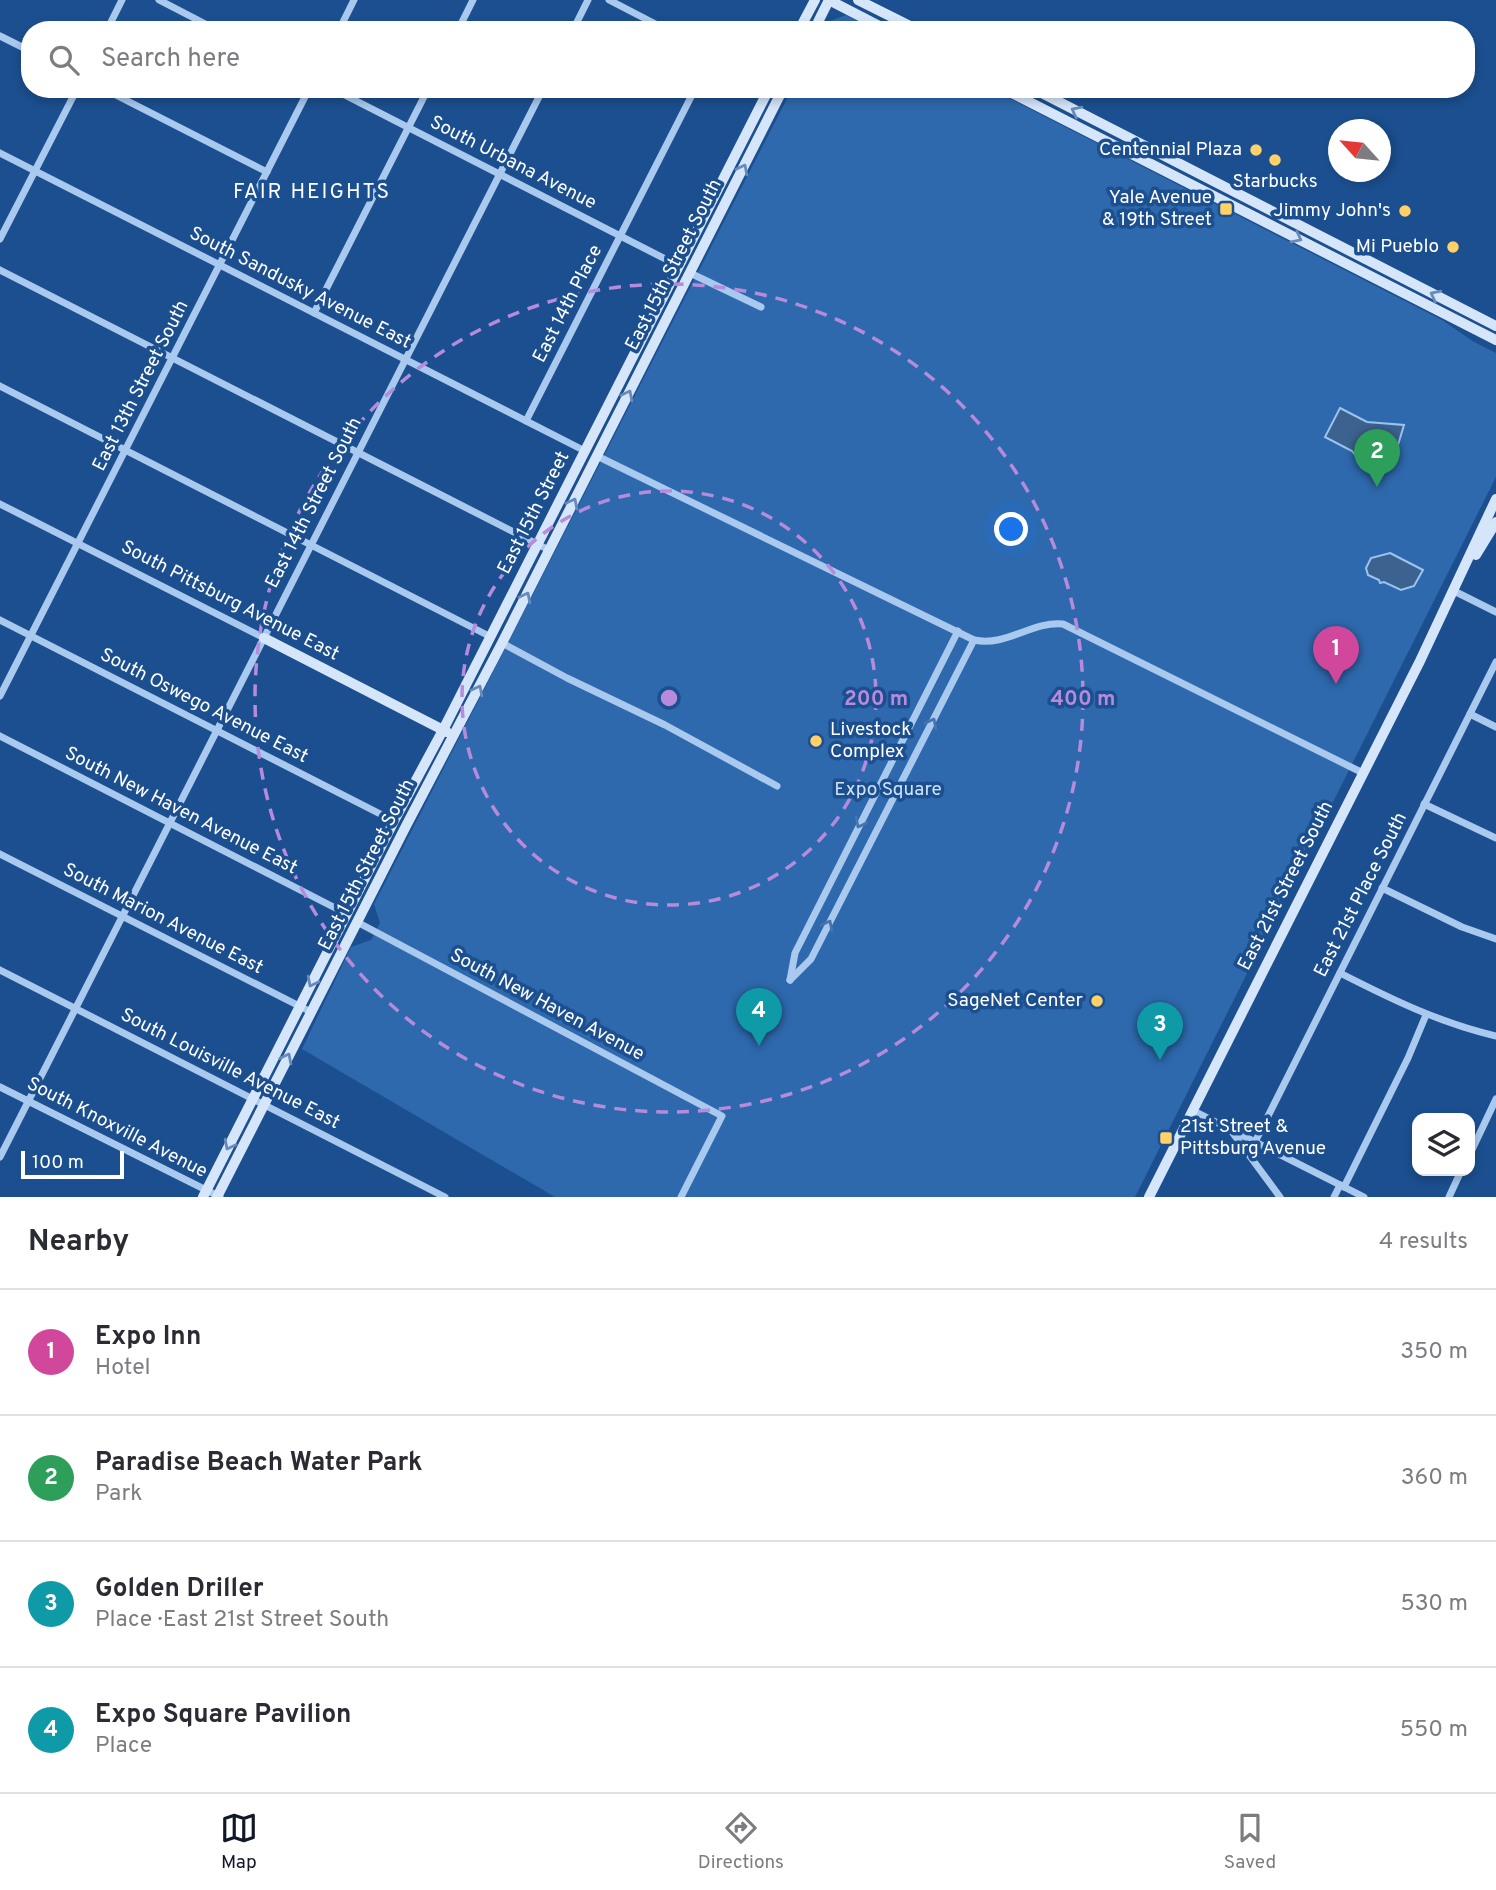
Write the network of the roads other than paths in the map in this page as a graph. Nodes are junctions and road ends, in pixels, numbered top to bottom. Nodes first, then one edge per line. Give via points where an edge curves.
1 (122, 0) edge
2 (159, 0) edge
3 (354, 0) edge
4 (473, 0) edge
5 (588, 0) edge
6 (609, 0) edge
7 (815, 0) edge
8 (829, 0) edge
9 (858, 0) edge
10 (112, 21) edge
11 (200, 21) edge
12 (344, 21) edge
13 (462, 21) edge
14 (578, 21) edge
15 (650, 21) edge
16 (804, 21) edge
17 (818, 21) edge
18 (870, 21) edge
19 (900, 21) edge
20 (0, 36) edge
21 (21, 46) edge
22 (72, 98) edge
23 (122, 98) edge
24 (304, 98) edge
25 (351, 98) edge
26 (423, 98) edge
27 (538, 98) edge
28 (690, 98) edge
29 (764, 98) edge
30 (778, 98) edge
31 (1022, 98) edge
32 (1051, 98) edge
33 (408, 127) junction
34 (1117, 132) junction
35 (1111, 144) junction
36 (0, 153) edge
37 (35, 171) junction
38 (267, 172) junction
39 (1198, 173) junction
40 (500, 174) junction
41 (1192, 185) junction
42 (1261, 206) junction
43 (1255, 217) junction
44 (621, 235) junction
45 (0, 239) edge
46 (1345, 248) junction
47 (1338, 260) junction
48 (220, 265) junction
49 (679, 266) junction
50 (0, 270) edge
51 (690, 273) junction
52 (761, 307) dead end
53 (314, 313) junction
54 (1496, 326) edge
55 (1496, 340) edge
56 (173, 358) junction
57 (405, 359) junction
58 (0, 386) edge
59 (526, 421) junction
60 (126, 450) junction
61 (585, 451) junction
62 (357, 453) junction
63 (597, 456) junction
64 (1496, 499) edge
65 (0, 504) edge
66 (1496, 522) edge
67 (78, 544) junction
68 (538, 544) junction
69 (311, 545) junction
70 (549, 550) junction
71 (515, 590) joint
72 (1454, 591) junction
73 (1496, 612) edge
74 (0, 620) edge
75 (958, 631) junction
76 (31, 635) junction
77 (491, 637) junction
78 (264, 638) junction
79 (974, 640) junction
80 (502, 643) junction
81 (1496, 662) edge
82 (0, 696) edge
83 (1470, 714) junction
84 (1496, 727) edge
85 (217, 730) junction
86 (443, 730) junction
87 (0, 736) edge
88 (454, 736) junction
89 (1363, 774) junction
90 (777, 786) dead end
91 (1424, 804) junction
92 (394, 821) junction
93 (170, 823) junction
94 (406, 826) junction
95 (1496, 838) edge
96 (0, 854) edge
97 (1382, 888) junction
98 (347, 914) junction
99 (123, 916) junction
100 (357, 922) junction
101 (1496, 939) edge
102 (0, 970) edge
103 (1340, 973) junction
104 (300, 1006) junction
105 (75, 1009) junction
106 (311, 1012) junction
107 (1426, 1015) junction
108 (1496, 1036) edge
109 (0, 1087) edge
110 (253, 1099) junction
111 (1496, 1099) edge
112 (28, 1101) junction
113 (264, 1104) junction
114 (1192, 1110) junction
115 (1229, 1128) junction
116 (1255, 1142) junction
117 (1475, 1143) edge
118 (0, 1157) edge
119 (1459, 1176) edge
120 (1342, 1186) junction
121 (204, 1194) edge
122 (218, 1197) edge
123 (445, 1197) edge
124 (681, 1197) edge
125 (1149, 1197) edge
126 (1280, 1197) edge
127 (1334, 1197) edge
128 (1364, 1197) edge
129 (1449, 1197) edge

1 - 10 street
2 - 11 street
3 - 12 street
4 - 13 street
5 - 14 street
6 - 15 street
7 - 16 main road
8 - 17 main road
8 - 18 main road
9 - 19 main road
20 - 21 street
22 - 37 street
23 - 38 street
24 - 38 street, East 13th Street South
25 - 33 street, South Urbana Avenue
26 - 33 street
27 - 40 street, East 14th Street South
28 - 44 street, East 14th Place
29 - 49 main road, East 15th Street South
51 -> 30 main road, East 15th Street South
31 - 35 main road
34 -> 32 main road
33 - 40 street, South Urbana Avenue
33 - 53 street
34 - 35 main road
34 - 39 main road
35 - 41 main road
36 - 37 street, South Sandusky Avenue East
37 - 45 street
37 - 48 street, South Sandusky Avenue East
38 - 48 street, East 13th Street South
39 - 41 main road
39 - 42 main road
40 - 44 street, South Urbana Avenue
40 - 57 street, East 14th Street South
41 - 43 main road
42 - 43 main road
42 - 46 main road
43 -> 47 main road
44 - 49 street, South Urbana Avenue
44 - 59 street, East 14th Place
46 - 47 main road
54 -> 46 main road
47 - 55 main road
48 - 53 street, South Sandusky Avenue East
48 - 56 street, East 13th Street South
49 - 51 main road
49 - 61 main road, East 15th Street South
50 - 56 street
51 - 52 street
63 -> 51 main road, East 15th Street South
53 - 57 street, South Sandusky Avenue East
56 - 60 street, East 13th Street South
56 - 62 street
57 - 59 street, South Sandusky Avenue East
57 - 62 street, East 14th Street South
58 - 60 street
59 - 61 street, South Sandusky Avenue East
60 - 67 street, East 13th Street South
60 - 69 street
61 - 63 main road
61 - 68 main road, East 15th Street
62 - 68 street
62 - 69 street, East 14th Street South
70 -> 63 main road, East 15th Street
63 - 75 street
64 - 72 main road, East 21st Street South
65 - 67 street, South Pittsburg Avenue East
66 - 72 main road, East 21st Street South
67 - 76 street, East 13th Street South
67 - 78 street, South Pittsburg Avenue East
68 - 70 street
68 - 71 main road, East 15th Street
69 - 77 street
69 - 78 street, East 14th Street South
80 -> 70 main road, East 15th Street South
71 - 77 main road, East 15th Street South
72 - 73 street
72 - 89 main road, East 21st Street South
74 - 76 street, South Oswego Avenue East
75 - 79 street
75 -> 79 street via 795,953 790,980 811,959
76 - 82 street, East 13th Street South
76 - 85 street, South Oswego Avenue East
77 - 80 main road
77 - 86 main road, East 15th Street South
78 - 85 street, East 14th Street South
78 - 86 main road, South Pittsburg Avenue East
79 - 89 street via 1006,640 1039,625 1063,624
88 -> 80 main road, East 15th Street South
80 - 90 street
81 - 83 street, East 21st Place South
83 - 84 street
83 - 91 street, East 21st Place South
85 - 92 street, South Oswego Avenue East
85 - 93 street, East 14th Street South
86 - 88 main road, South Pittsburg Avenue East
86 - 92 main road, East 15th Street South
87 - 93 street, South New Haven Avenue East
88 - 94 main road, East 15th Street South
89 - 114 main road, East 21st Street South
91 - 95 street
91 - 97 street, East 21st Place South
92 - 94 main road
92 - 98 main road, East 15th Street South
93 - 98 street, South New Haven Avenue East
93 - 99 street, East 14th Street South
94 - 100 main road, East 15th Street South
96 - 99 street, South Marion Avenue East
97 - 101 street
97 - 103 street, East 21st Place South
98 - 100 main road
98 -> 104 main road, East 15th Street South
99 - 104 street, South Marion Avenue East
99 - 105 street, East 14th Street South
100 - 106 main road, East 15th Street South
100 - 124 street, South New Haven Avenue via 722,1116
102 - 105 street, South Louisville Avenue East
103 - 107 street
103 - 116 street, East 21st Place South
104 - 106 street, South Marion Avenue East
104 - 110 main road, East 15th Street South
105 - 110 street, South Louisville Avenue East
105 - 112 street, East 14th Street South
113 -> 106 main road, East 15th Street South
107 - 108 street
107 - 120 street
109 - 112 street, South Knoxville Avenue
110 - 113 street, South Louisville Avenue East
110 -> 121 main road, East 15th Street South
111 - 117 street
112 - 118 street, East 14th Street South
112 - 121 street, South Knoxville Avenue
113 - 122 main road, East 15th Street South
113 - 123 street, South Louisville Avenue East
114 - 115 street
114 - 125 main road, East 21st Street South
115 - 116 street
115 - 126 street
116 - 120 street
119 - 129 street
120 - 127 street
120 - 128 street
121 - 122 street, South Knoxville Avenue

